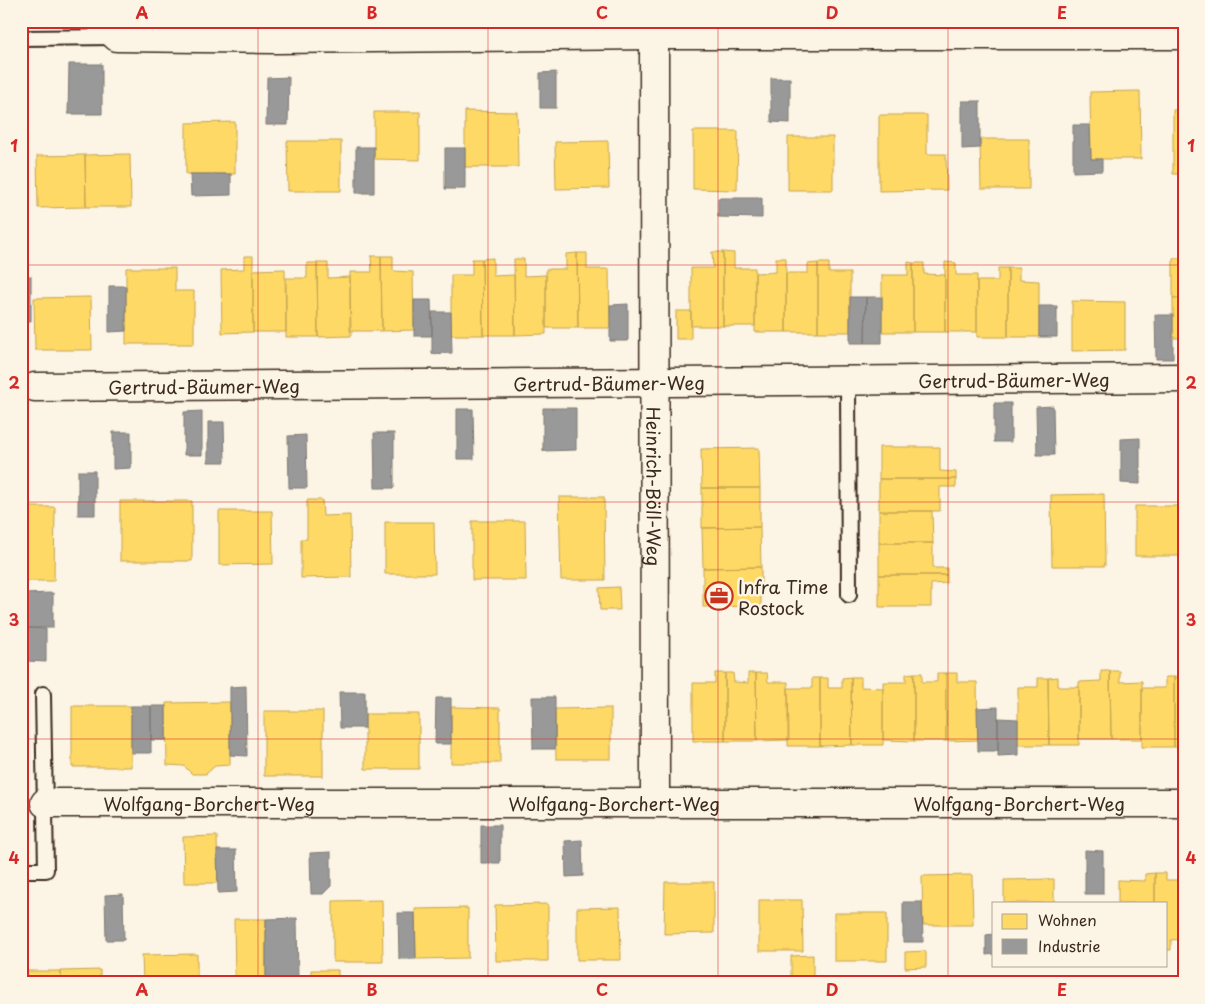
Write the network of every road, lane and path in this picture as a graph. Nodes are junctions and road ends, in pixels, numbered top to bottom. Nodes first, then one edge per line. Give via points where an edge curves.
1 (652, 28) edge
2 (109, 29) edge
3 (276, 30) edge
4 (1184, 35) edge
5 (21, 38) edge
6 (1184, 378) edge
7 (848, 380) junction
8 (654, 381) junction
9 (34, 387) dead end
10 (849, 595) dead end
11 (43, 694) dead end
12 (655, 802) junction
13 (45, 803) junction
14 (1184, 803) edge
15 (21, 870) edge

1 - 3 street
1 - 4 street
1 - 8 street, Heinrich-Böll-Weg
2 - 3 street
2 - 5 lane
6 - 7 street, Gertrud-Bäumer-Weg
7 - 8 street, Gertrud-Bäumer-Weg
7 - 10 lane
8 - 9 street, Gertrud-Bäumer-Weg
8 - 12 street, Heinrich-Böll-Weg
11 - 13 lane
12 - 13 street, Wolfgang-Borchert-Weg
12 - 14 street, Wolfgang-Borchert-Weg
13 - 15 lane via 46,870

